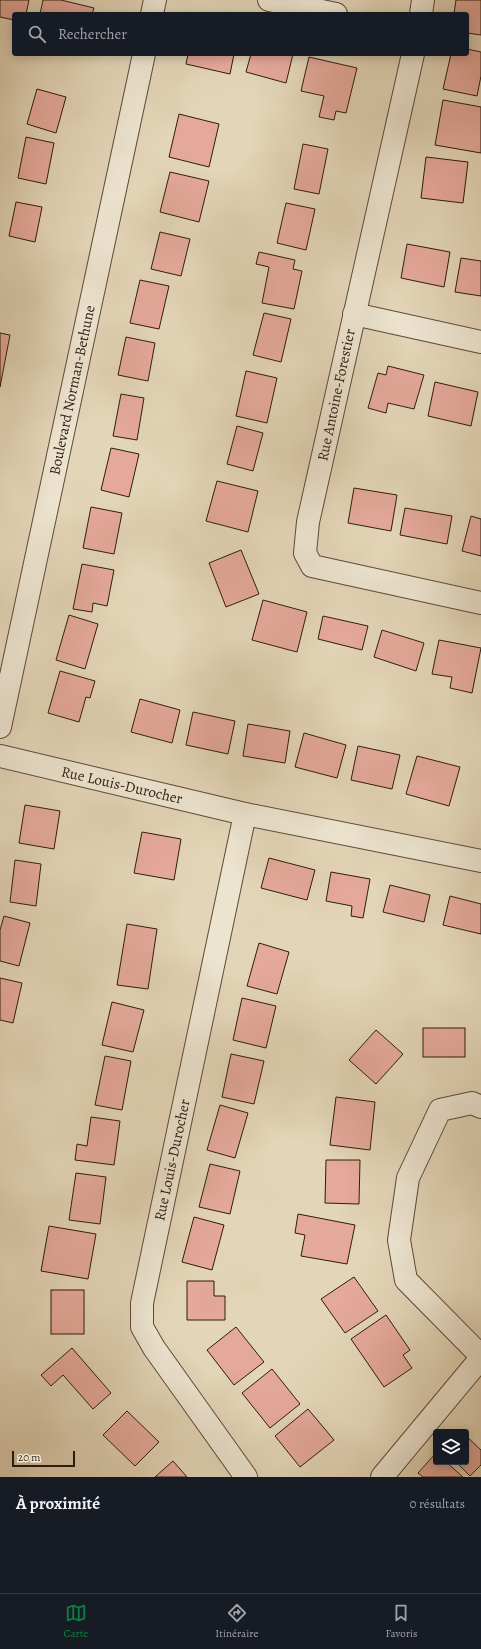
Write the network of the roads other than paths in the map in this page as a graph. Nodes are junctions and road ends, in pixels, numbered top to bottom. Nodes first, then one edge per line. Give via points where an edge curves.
1 (155, 0) edge
2 (269, 0) edge
3 (423, 0) edge
4 (152, 12) edge
5 (326, 12) edge
6 (421, 12) edge
7 (144, 56) edge
8 (413, 56) edge
9 (354, 314) junction
10 (481, 342) edge
11 (481, 604) edge
12 (0, 727) edge
13 (0, 756) edge
14 (245, 814) junction
15 (481, 861) edge
16 (481, 1107) edge
17 (481, 1358) edge
18 (246, 1477) edge
19 (382, 1477) edge

1 - 4 street
2 - 5 street
3 - 6 street
7 - 12 street, Boulevard Norman-Bethune
8 - 9 street, Rue Antoine-Forestier
9 - 10 street
9 - 11 street, Rue Antoine-Forestier via 308,522 305,553 312,566
13 - 14 street, Rue Louis-Durocher
14 - 15 street, Rue Louis-Durocher
14 - 18 street, Rue Louis-Durocher via 142,1303 142,1328
16 - 17 street via 472,1103 440,1110 408,1178 399,1240 406,1280
17 - 19 street

